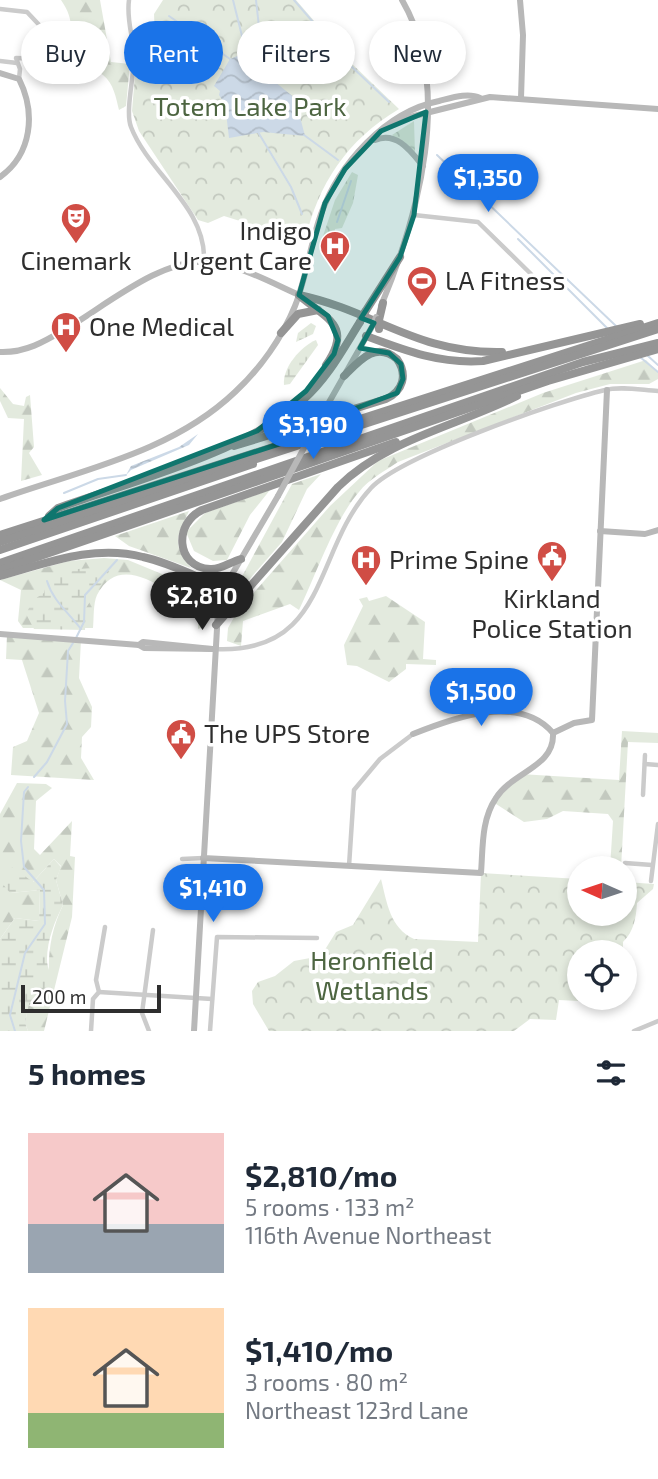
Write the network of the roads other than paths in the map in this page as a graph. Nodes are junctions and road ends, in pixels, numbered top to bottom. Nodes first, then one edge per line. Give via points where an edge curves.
1 (129, 0) edge
2 (402, 0) edge
3 (520, 0) edge
4 (0, 9) edge
5 (35, 21) edge
6 (21, 58) edge
7 (0, 61) edge
8 (17, 62) junction
9 (20, 69) joint
10 (0, 73) edge
11 (19, 79) junction
12 (480, 98) junction
13 (521, 98) junction
14 (426, 103) junction
15 (658, 109) edge
16 (426, 112) junction
17 (394, 121) junction
18 (369, 142) junction
19 (423, 166) junction
20 (0, 177) edge
21 (414, 215) junction
22 (400, 257) junction
23 (204, 262) junction
24 (531, 274) dead end
25 (299, 295) junction
26 (383, 303) joint
27 (324, 312) junction
28 (377, 323) junction
29 (656, 325) edge
30 (638, 328) junction
31 (281, 333) junction
32 (366, 336) junction
33 (599, 340) junction
34 (658, 343) edge
35 (396, 347) junction
36 (658, 349) edge
37 (0, 352) edge
38 (520, 352) junction
39 (612, 357) junction
40 (344, 376) junction
41 (548, 381) junction
42 (607, 390) junction
43 (658, 391) edge
44 (448, 424) junction
45 (257, 431) junction
46 (210, 453) junction
47 (274, 453) junction
48 (261, 474) junction
49 (0, 499) edge
50 (44, 520) junction
51 (658, 530) edge
52 (600, 531) junction
53 (0, 535) edge
54 (0, 542) edge
55 (0, 550) edge
56 (0, 556) edge
57 (241, 559) junction
58 (0, 563) edge
59 (0, 570) edge
60 (0, 576) edge
61 (225, 588) junction
62 (216, 625) junction
63 (0, 634) edge
64 (214, 649) junction
65 (552, 733) junction
66 (413, 734) joint
67 (645, 755) dead end
68 (645, 764) junction
69 (658, 765) edge
70 (643, 795) dead end
71 (658, 824) edge
72 (203, 858) junction
73 (182, 859) dead end
74 (637, 863) edge
75 (652, 864) junction
76 (349, 866) junction
77 (651, 881) dead end
78 (105, 927) dead end
79 (153, 930) dead end
80 (317, 938) dead end
81 (99, 992) junction
82 (143, 995) junction
83 (196, 997) junction
84 (212, 999) junction
85 (658, 1021) edge
86 (91, 1031) edge
87 (149, 1031) edge
88 (194, 1031) edge
89 (210, 1031) edge
90 (634, 1031) edge

1 - 23 street via 128,30 134,57 130,125 196,225
2 - 14 main road via 423,50
3 - 13 main road
4 - 5 street via 27,12
6 - 8 street via 16,58
7 - 8 street
8 - 9 street
9 - 11 street
10 - 11 main road
11 - 20 main road via 28,114 28,137 18,159
12 - 13 main road
12 - 14 main road via 474,94
12 - 16 main road
13 - 15 main road
14 - 16 main road
14 - 17 main road
16 - 17 main road
16 - 19 main road
17 - 18 main road
18 - 19 main road via 384,136 396,139
18 - 25 main road via 345,169 325,203
19 - 21 main road
21 - 22 main road
21 - 24 street via 478,222
22 - 26 main road
22 - 45 highway, bridge via 337,359 304,399
23 - 25 main road via 241,270
23 - 37 main road via 157,273 37,346
25 - 27 highway
25 - 31 main road
25 - 38 highway via 430,345 468,353
26 - 28 highway
27 - 31 highway via 301,313
27 - 45 highway via 337,331 334,354 306,391
28 - 32 main road
28 - 35 highway via 383,337
29 - 30 highway
29 - 30 highway
30 - 33 highway
30 - 33 highway
31 - 49 main road via 235,392 189,428 146,449
32 - 35 highway
32 - 40 main road
33 - 38 highway
33 - 47 highway
33 - 50 highway
34 - 39 highway
35 - 38 highway via 461,363
36 - 39 highway
39 - 41 highway
39 - 48 highway
40 - 46 highway via 375,351 394,356 404,373 400,389 386,399
40 - 57 main road, bridge
41 - 44 highway
41 - 59 highway
42 - 43 street
42 - 52 main road
42 - 64 street via 503,425 387,474 359,504 307,605 290,628 254,647
44 - 57 highway via 202,510 185,525 183,550 196,565 213,569
44 - 62 highway via 381,454 345,480
45 - 46 highway
46 - 50 highway via 58,508
47 - 54 highway
47 - 55 highway via 231,473
48 - 56 highway via 198,489
48 - 58 highway
50 - 53 highway
51 - 52 main road via 645,534
52 - 65 main road via 592,720
57 - 61 main road
60 - 61 highway via 71,556 111,552 154,559
61 - 62 main road
62 - 64 main road
63 - 64 main road via 144,648
64 - 72 main road
65 - 66 main road via 535,716 490,713 459,717
65 - 76 main road via 548,757 507,784 493,802 486,821 481,873
66 - 76 street via 380,759 354,790
67 - 68 street
68 - 69 street
68 - 70 street
71 - 75 street
72 - 73 street
72 - 76 main road
72 - 83 main road
74 - 75 street
75 - 77 street
78 - 81 street via 96,980
79 - 82 street
80 - 84 street via 217,937
81 - 82 street
81 - 86 street via 93,999
82 - 83 street
82 - 87 street via 142,1013
83 - 84 street
83 - 88 main road
84 - 89 street
85 - 90 street

